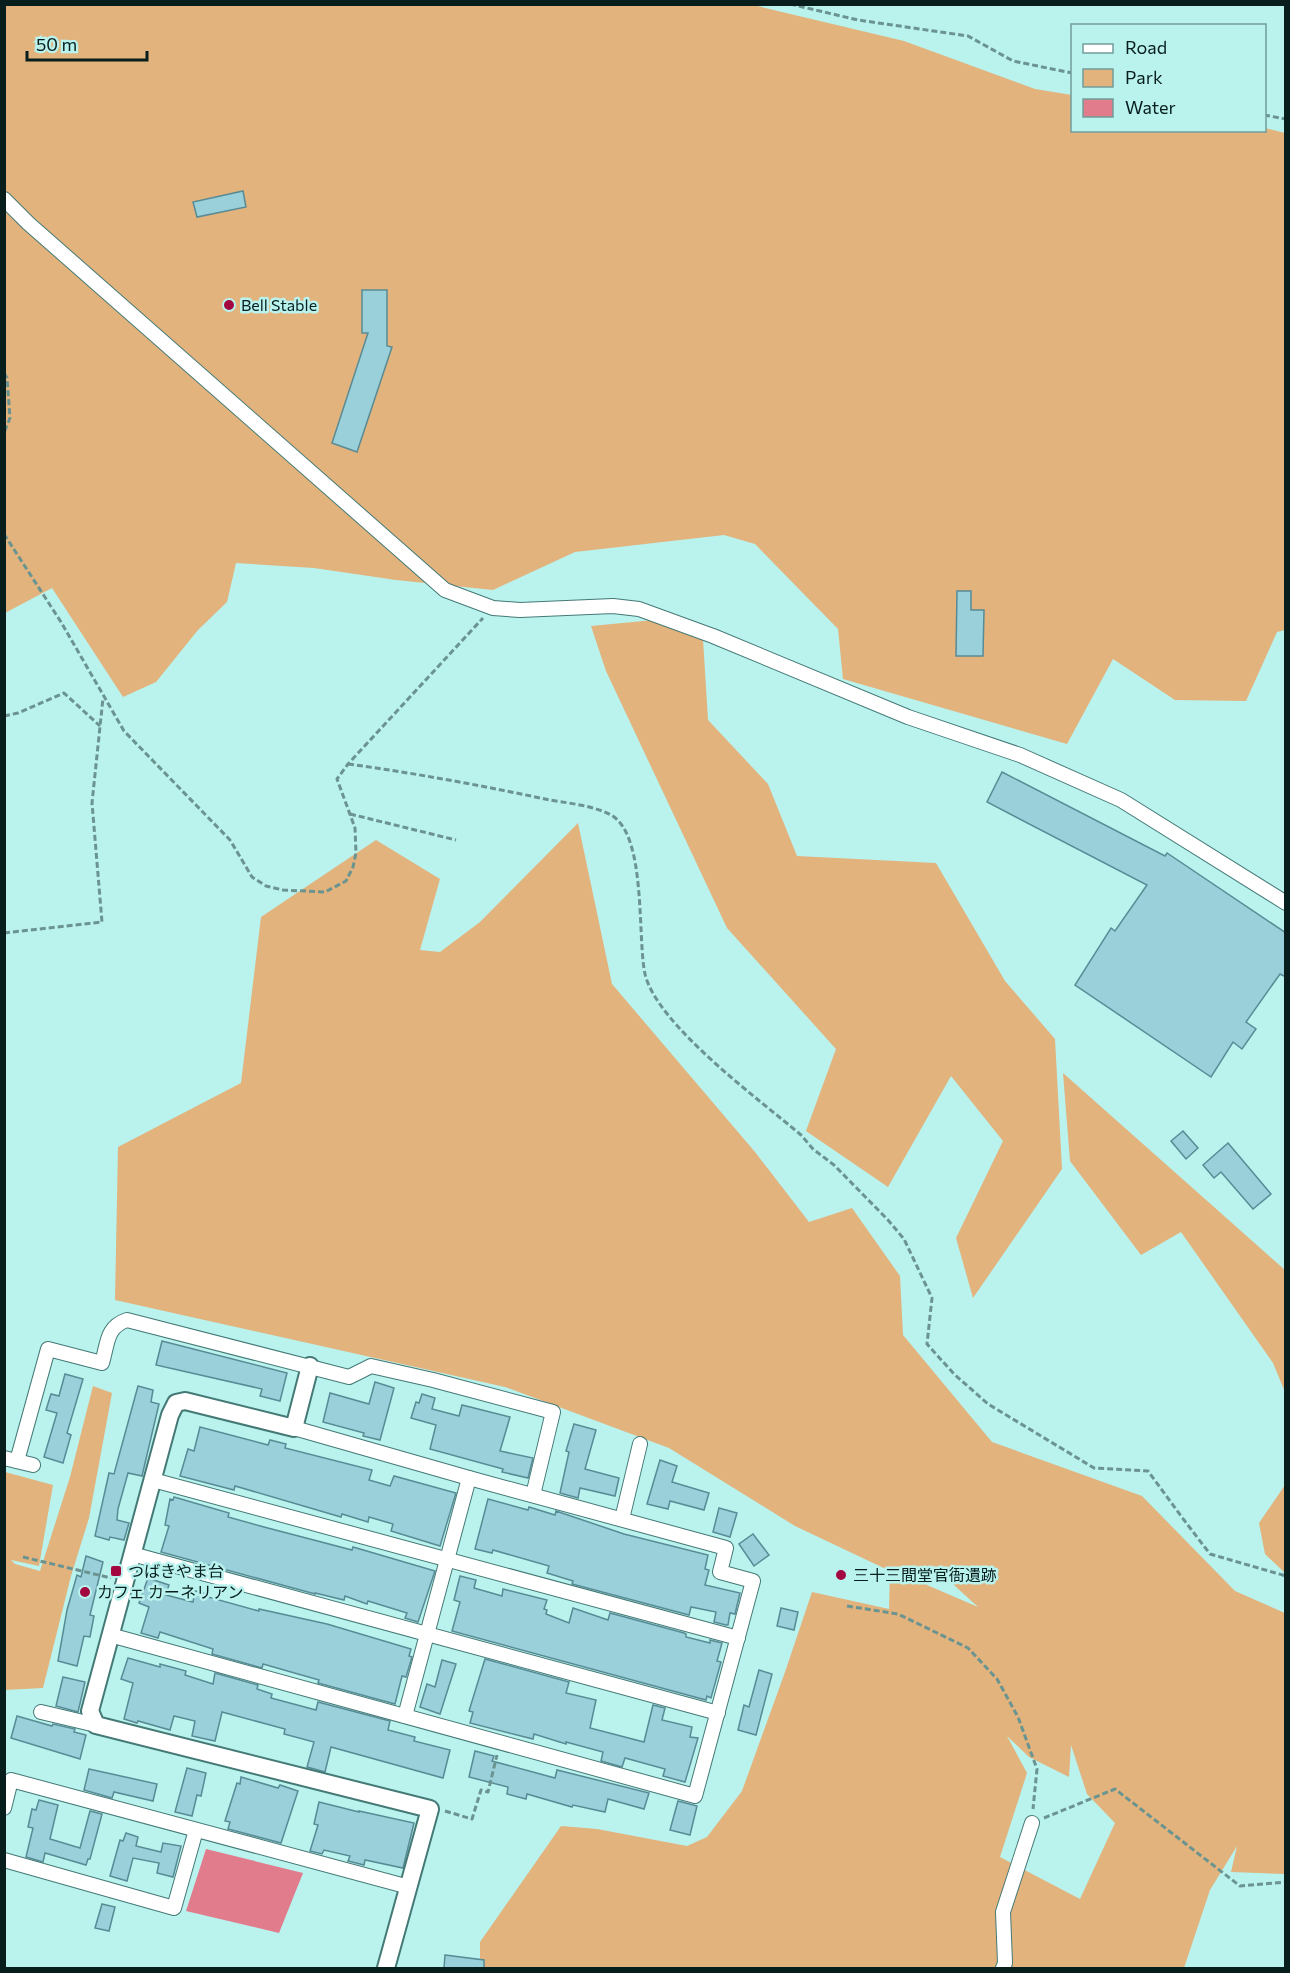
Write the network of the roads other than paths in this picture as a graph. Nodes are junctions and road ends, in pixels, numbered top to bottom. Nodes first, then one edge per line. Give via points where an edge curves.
1 (4, 199) edge
2 (1286, 903) edge
3 (310, 1366) junction
4 (294, 1428) junction
5 (640, 1444) dead end
6 (10, 1460) edge
7 (33, 1465) dead end
8 (469, 1479) junction
9 (153, 1480) junction
10 (533, 1495) junction
11 (622, 1519) junction
12 (132, 1554) junction
13 (447, 1559) junction
14 (426, 1634) junction
15 (110, 1635) junction
16 (738, 1638) junction
17 (41, 1712) dead end
18 (718, 1713) junction
19 (405, 1716) junction
20 (96, 1725) junction
21 (4, 1808) edge
22 (1032, 1823) road end
23 (196, 1830) junction
24 (4, 1860) edge
25 (409, 1887) junction
26 (386, 1968) edge
27 (1003, 1968) edge

1 - 2 street via 445,590 493,608 639,609 713,636 909,717 1020,754 1111,795
3 - 4 street
3 - 6 street via 127,1320 116,1324 110,1333 102,1363 48,1349
3 - 10 street via 349,1377 371,1366 553,1412
4 - 8 street
4 - 9 street via 185,1401 176,1403
5 - 11 street
6 - 7 street
8 - 10 street
8 - 13 street
9 - 12 street
9 - 13 street
10 - 11 street
11 - 16 street via 726,1548 720,1572 753,1581
12 - 14 street
12 - 15 street
13 - 14 street
13 - 16 street
14 - 18 street
14 - 19 street
15 - 19 street
15 - 20 street via 90,1711
16 - 18 street
17 - 20 street
18 - 19 street via 696,1796
20 - 25 street via 430,1809
21 - 23 street via 11,1780
22 - 27 street via 1003,1912
23 - 24 street via 174,1908
23 - 25 street
25 - 26 street

